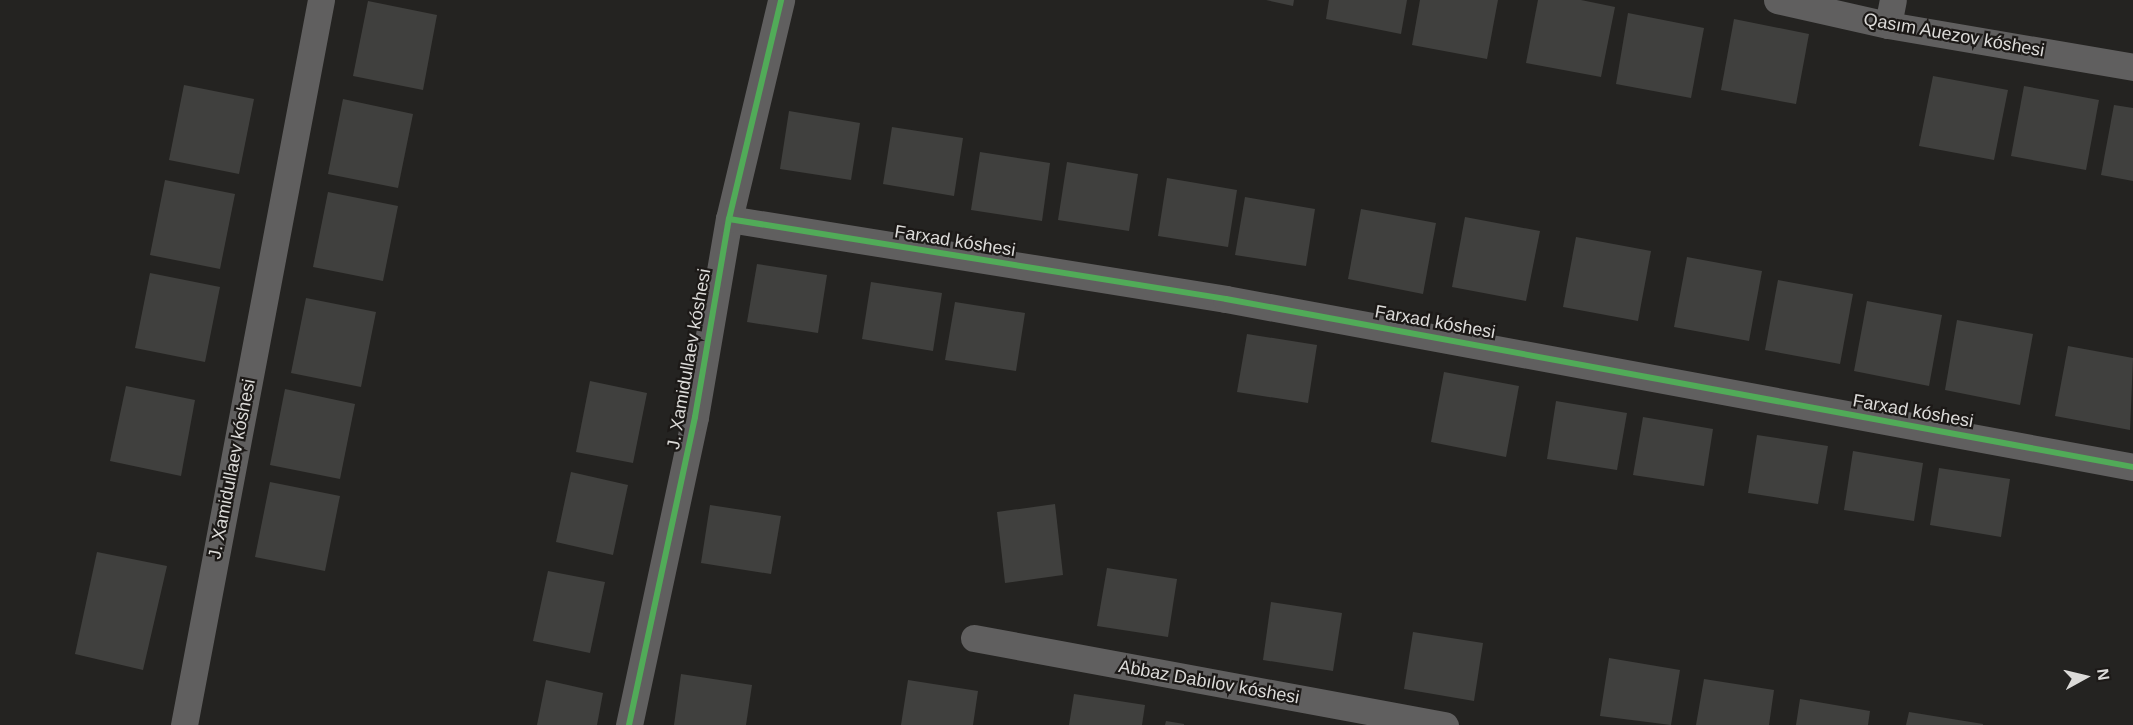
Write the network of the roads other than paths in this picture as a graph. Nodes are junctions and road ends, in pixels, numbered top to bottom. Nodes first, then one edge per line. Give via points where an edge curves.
1 (321, 0) edge
2 (781, 0) edge
3 (1777, 0) edge
4 (1891, 13) edge
5 (2133, 67) edge
6 (729, 219) junction
7 (2133, 467) edge
8 (974, 638) dead end
9 (184, 725) edge
10 (629, 725) edge
11 (1445, 725) edge

1 - 9 street, J. Xamidullaev kóshesi
2 - 6 street, J. Xamidullaev kóshesi
3 - 4 street, Qasım Auezov kóshesi
4 - 5 street, Qasım Auezov kóshesi
6 - 7 street, Farxad kóshesi via 1226,299
6 - 10 street, J. Xamidullaev kóshesi via 695,417
8 - 11 street, Abbaz Dabılov kóshesi

